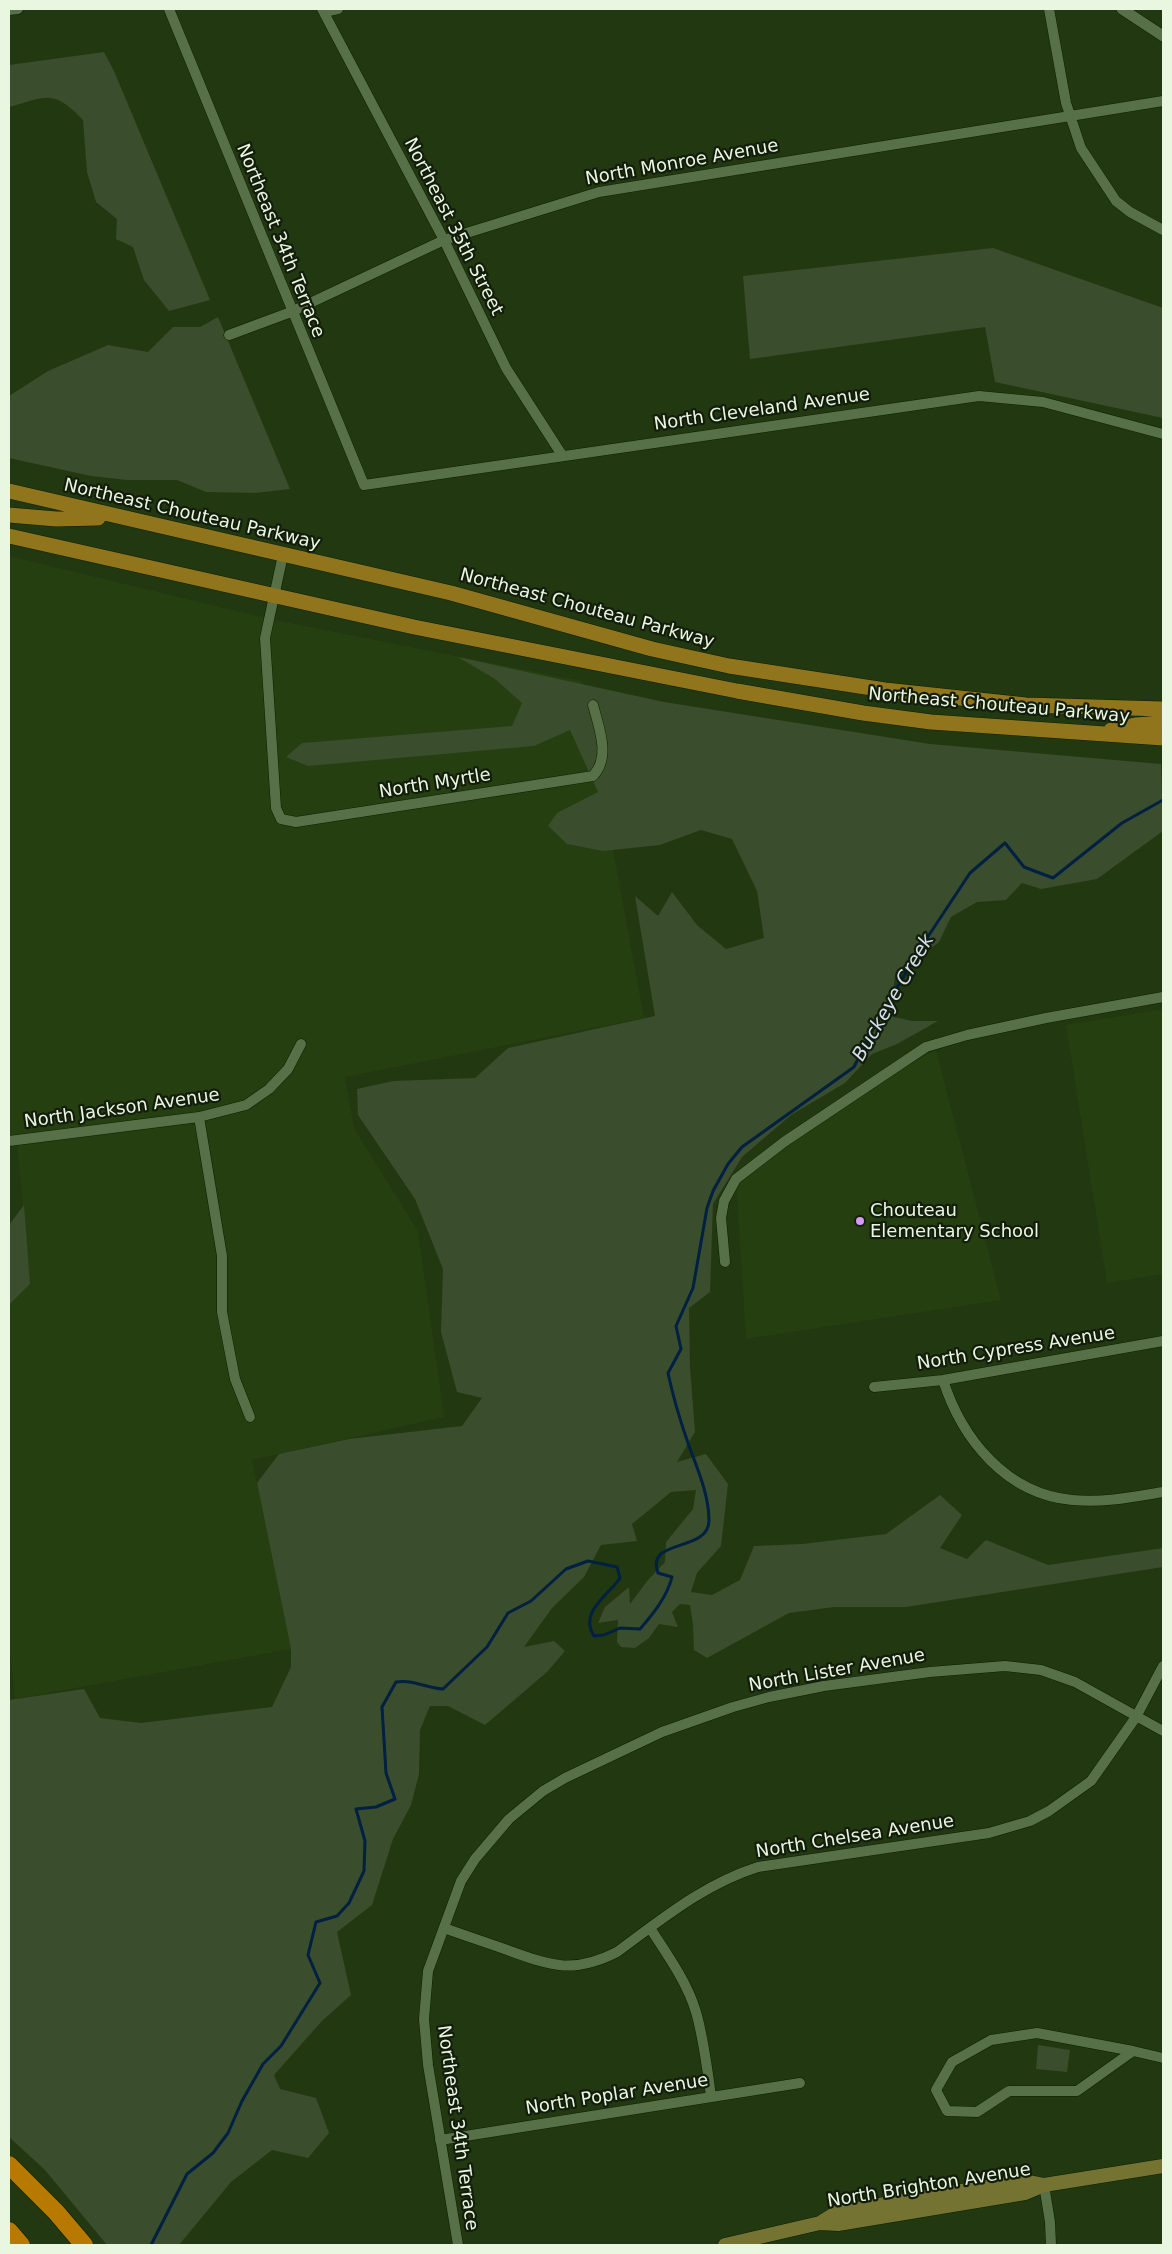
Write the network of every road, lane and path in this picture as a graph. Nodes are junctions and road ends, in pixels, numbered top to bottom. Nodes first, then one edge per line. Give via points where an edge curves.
1 (18, 9) edge
2 (169, 9) edge
3 (338, 9) edge
4 (1049, 9) edge
5 (1122, 9) edge
6 (9, 10) edge
7 (323, 10) edge
8 (1163, 36) edge
9 (1163, 101) edge
10 (1069, 117) junction
11 (1163, 230) edge
12 (444, 240) junction
13 (291, 312) junction
14 (229, 335) dead end
15 (1163, 434) edge
16 (562, 455) junction
17 (364, 485) joint
18 (9, 491) edge
19 (9, 515) edge
20 (120, 517) junction
21 (9, 536) edge
22 (283, 555) junction
23 (274, 594) junction
24 (593, 705) dead end
25 (1163, 709) edge
26 (1163, 723) edge
27 (1090, 735) junction
28 (1163, 738) edge
29 (1163, 997) edge
30 (301, 1044) dead end
31 (199, 1117) junction
32 (9, 1142) edge
33 (725, 1262) dead end
34 (1163, 1341) edge
35 (943, 1380) junction
36 (874, 1387) dead end
37 (250, 1417) dead end
38 (1163, 1492) edge
39 (1163, 1666) edge
40 (1136, 1716) junction
41 (1163, 1731) edge
42 (444, 1928) junction
43 (650, 1928) junction
44 (1133, 2051) junction
45 (1163, 2058) edge
46 (800, 2083) dead end
47 (711, 2096) junction
48 (440, 2140) junction
49 (9, 2165) edge
50 (1163, 2166) edge
51 (1044, 2185) junction
52 (9, 2231) edge
53 (21, 2245) edge
54 (84, 2245) edge
55 (458, 2245) edge
56 (724, 2245) edge
57 (1051, 2245) edge

1 - 6 street
2 - 13 street, Northeast 34th Terrace
3 - 7 street
4 - 10 street
5 - 8 street
7 - 12 street, Northeast 35th Street
9 - 10 street, North Monroe Avenue
10 - 11 street via 1081,148 1116,201
10 - 12 street, North Monroe Avenue via 629,185 570,199
12 - 13 street, North Monroe Avenue
12 - 16 street, Northeast 35th Street via 506,368
13 - 14 street, North Monroe Avenue
13 - 17 street, Northeast 34th Terrace
15 - 16 street, North Cleveland Avenue via 1043,402 979,396
16 - 17 street, North Cleveland Avenue
18 - 20 main road, Northeast Chouteau Parkway
19 - 20 main road via 56,520
20 - 22 main road, Northeast Chouteau Parkway
21 - 23 main road, Northeast Chouteau Parkway
22 - 23 street
22 - 25 main road, Northeast Chouteau Parkway via 451,593 652,650 729,666 885,690 1026,705
23 - 24 street, North Myrtle via 265,638 276,808 281,819 296,822 593,776 601,768 603,758
23 - 27 main road, Northeast Chouteau Parkway via 414,627 853,712
26 - 27 main road via 1135,725
27 - 28 main road, Northeast Chouteau Parkway
29 - 33 street via 967,1035 926,1047 784,1142 736,1179 724,1201 720,1218
30 - 31 street, North Jackson Avenue via 288,1069 269,1089 246,1105
31 - 32 street, North Jackson Avenue
31 - 37 street via 222,1256 222,1312 234,1379
34 - 35 street, North Cypress Avenue
35 - 36 street, North Cypress Avenue
35 - 38 street via 957,1415 978,1447 1002,1472 1023,1486 1071,1500 1101,1501
39 - 40 street, North Chelsea Avenue
40 - 41 street, North Lister Avenue
40 - 42 street, North Lister Avenue via 1058,1675 1005,1666 876,1678 769,1697 697,1718 565,1778 528,1802 503,1825 475,1859 461,1881
40 - 43 street, North Chelsea Avenue via 1091,1781 1068,1800 1030,1821 989,1833 758,1866 710,1886
42 - 43 street, North Chelsea Avenue via 550,1965 564,1966 578,1966 605,1958
42 - 48 street, Northeast 34th Terrace via 428,1971 424,2019
43 - 47 street via 672,1961 696,2011
44 - 44 street via 1037,2033 991,2040 952,2062 936,2090 947,2111 977,2112 1009,2091 1077,2091
44 - 45 street
46 - 47 street, North Poplar Avenue
47 - 48 street, North Poplar Avenue
48 - 55 street, Northeast 34th Terrace
49 - 54 highway
50 - 51 main road, North Brighton Avenue
51 - 56 main road, North Brighton Avenue via 1025,2193 838,2224 820,2223
51 - 57 street
52 - 53 highway

